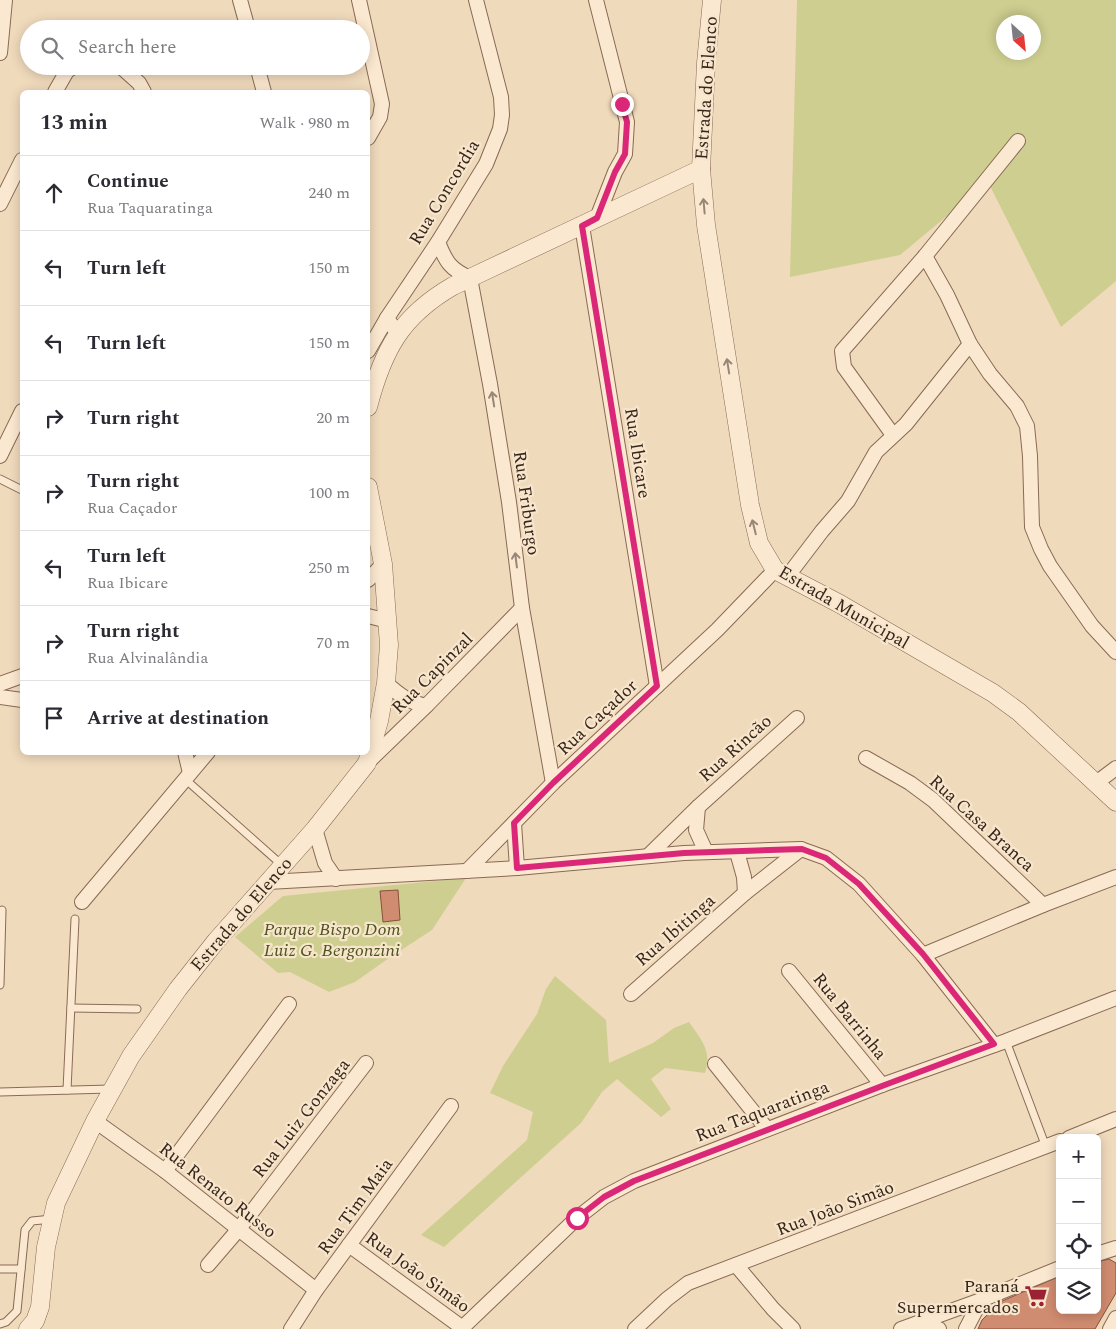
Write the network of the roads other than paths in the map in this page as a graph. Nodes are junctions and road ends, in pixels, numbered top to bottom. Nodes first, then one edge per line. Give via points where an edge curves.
1 (5, 0) edge
2 (240, 0) edge
3 (359, 0) edge
4 (476, 0) edge
5 (596, 0) edge
6 (712, 0) edge
7 (246, 20) edge
8 (363, 20) edge
9 (370, 50) edge
10 (0, 53) edge
11 (65, 75) edge
12 (130, 75) edge
13 (259, 75) edge
14 (56, 90) edge
15 (143, 90) edge
16 (263, 90) edge
17 (370, 134) edge
18 (1018, 141) dead end
19 (20, 164) edge
20 (701, 169) junction
21 (20, 185) edge
22 (7, 189) junction
23 (0, 204) edge
24 (590, 222) junction
25 (438, 242) junction
26 (925, 256) junction
27 (470, 278) junction
28 (387, 318) junction
29 (397, 333) junction
30 (970, 344) junction
31 (370, 348) edge
32 (370, 400) edge
33 (20, 415) edge
34 (893, 435) junction
35 (0, 456) edge
36 (0, 479) edge
37 (20, 489) edge
38 (370, 497) edge
39 (383, 564) junction
40 (781, 574) junction
41 (370, 578) edge
42 (522, 608) junction
43 (370, 616) edge
44 (388, 621) junction
45 (1116, 652) edge
46 (20, 677) edge
47 (386, 683) junction
48 (0, 684) edge
49 (657, 686) junction
50 (0, 698) edge
51 (20, 700) edge
52 (426, 706) junction
53 (796, 718) dead end
54 (370, 752) edge
55 (185, 755) edge
56 (205, 755) edge
57 (369, 755) edge
58 (866, 758) dead end
59 (367, 763) junction
60 (1116, 768) edge
61 (187, 776) junction
62 (553, 783) junction
63 (1096, 783) junction
64 (1116, 802) edge
65 (698, 806) junction
66 (514, 823) junction
67 (314, 829) junction
68 (802, 849) junction
69 (706, 852) junction
70 (737, 852) junction
71 (648, 856) junction
72 (283, 866) junction
73 (517, 868) junction
74 (467, 872) junction
75 (1116, 877) edge
76 (336, 879) junction
77 (268, 882) junction
78 (745, 893) junction
79 (82, 902) dead end
80 (1043, 905) junction
81 (2, 910) dead end
82 (75, 919) dead end
83 (923, 954) junction
84 (789, 971) dead end
85 (0, 985) edge
86 (631, 994) dead end
87 (1116, 998) edge
88 (289, 1004) dead end
89 (71, 1008) junction
90 (137, 1009) dead end
91 (1000, 1042) junction
92 (366, 1063) dead end
93 (715, 1064) dead end
94 (882, 1086) junction
95 (113, 1089) junction
96 (67, 1090) junction
97 (0, 1092) edge
98 (451, 1106) dead end
99 (1116, 1119) edge
100 (95, 1121) junction
101 (767, 1129) junction
102 (1079, 1134) edge
103 (1056, 1143) edge
104 (1046, 1147) junction
105 (165, 1171) junction
106 (52, 1220) junction
107 (238, 1230) junction
108 (349, 1245) junction
109 (1116, 1249) edge
110 (1101, 1253) edge
111 (208, 1265) dead end
112 (736, 1265) junction
113 (0, 1269) edge
114 (21, 1269) junction
115 (1058, 1269) edge
116 (316, 1290) junction
117 (981, 1300) junction
118 (1116, 1318) edge
119 (919, 1322) junction
120 (0, 1324) edge
121 (463, 1328) edge
122 (28, 1329) edge
123 (291, 1329) edge
124 (635, 1329) edge
125 (793, 1329) edge
126 (901, 1329) edge
127 (939, 1329) edge
128 (966, 1329) edge
129 (1110, 1329) edge

1 - 10 street
2 - 7 street
3 - 8 street
4 - 25 street, Rua Concordia via 501,97 500,129 486,164
5 - 24 street via 627,122 625,154
6 - 20 street, Estrada do Elenco
9 - 17 street via 382,104 380,117
11 - 14 street
12 - 15 street
13 - 16 street
18 - 26 street
19 - 22 street
20 - 24 street, Estrada do Elenco
40 -> 20 street, Estrada Municipal via 759,543 750,505 706,225
21 - 22 street
22 - 23 street
24 - 27 street, Estrada do Elenco
24 - 49 street, Rua Ibicare
25 - 27 street via 450,266
25 - 28 street, Rua Concordia
26 - 30 street
26 - 34 street via 842,351 844,367
27 - 29 street, Estrada do Elenco via 434,297
42 -> 27 street, Rua Friburgo via 509,502
28 - 29 street
28 - 31 street
29 - 32 street, Estrada do Elenco via 380,367
30 - 34 street, Rua Caçador via 906,424
30 - 45 street via 1017,406 1027,426 1032,527 1036,538 1050,566 1092,626
33 - 35 street
34 - 40 street, Rua Caçador via 876,452 848,501
36 - 37 lane
38 - 39 street, Estrada do Elenco
39 - 41 street
39 - 44 street, Estrada do Elenco
40 - 49 street, Rua Caçador
40 - 63 street, Estrada Municipal via 840,604 993,693 1019,712
42 - 52 street, Rua Capinzal
42 - 62 street, Rua Friburgo
43 - 44 street
44 - 47 street, Estrada do Elenco
46 - 48 street
47 - 52 street via 412,703
47 - 54 street, Estrada do Elenco
49 - 62 street, Rua Caçador
50 - 51 street
52 - 59 street, Rua Capinzal
53 - 65 street, Rua Rincão
55 - 61 street
56 - 61 street
57 - 59 street, Estrada do Elenco
58 - 80 street, Rua Casa Branca via 933,800
59 - 67 street, Estrada do Elenco
60 - 63 street
61 - 72 lane
61 - 79 street
62 - 66 street, Rua Caçador
63 - 64 street, Estrada Municipal
65 - 69 street, Rua Rincão via 696,830
65 - 71 street, Rua Rincão
66 - 73 street
66 - 74 street, Rua Caçador
67 - 72 street, Estrada do Elenco
67 - 76 street via 325,862
68 - 70 street
68 - 78 street, Rua Ibitinga
68 - 83 street via 826,858 859,884
69 - 70 street
69 - 71 street
70 - 78 street
71 - 73 street
72 - 77 street, Estrada do Elenco
73 - 74 street
74 - 76 street
75 - 80 street
76 - 77 street
77 - 95 street, Estrada do Elenco via 178,989 131,1056
78 - 86 street, Rua Ibitinga
80 - 83 street
81 - 85 lane
82 - 89 lane
83 - 91 street
84 - 94 street, Rua Barrinha
87 - 91 street, Rua Taquaratinga
88 - 105 street
89 - 90 lane
89 - 96 lane
91 - 94 street, Rua Taquaratinga
91 - 104 lane
92 - 107 street, Rua Luiz Gonzaga
93 - 101 street
94 - 101 street, Rua Taquaratinga
95 - 96 lane
95 - 100 street, Estrada do Elenco
96 - 97 lane
98 - 108 street, Rua Tim Maia
99 - 102 street
100 - 105 street, Rua Renato Russo
100 - 106 street, Estrada do Elenco via 56,1203
101 - 121 street, Rua Taquaratinga via 634,1181 604,1197 577,1218
103 - 104 street, Rua João Simão
104 - 112 street, Rua João Simão
105 - 107 street, Rua Renato Russo
106 - 114 lane via 32,1221 25,1230
106 - 122 street, Estrada do Elenco via 40,1307
107 - 111 street, Rua Luiz Gonzaga
107 - 116 street, Rua Renato Russo
108 - 116 street, Rua Tim Maia
108 - 121 street, Rua João Simão
109 - 110 street
112 - 124 street, Rua João Simão via 688,1283
112 - 125 street
113 - 114 lane
114 - 120 lane via 17,1311
115 - 117 street
116 - 123 street, Rua Tim Maia
117 - 119 street
117 - 128 street
118 - 129 street
119 - 126 street
119 - 127 street

